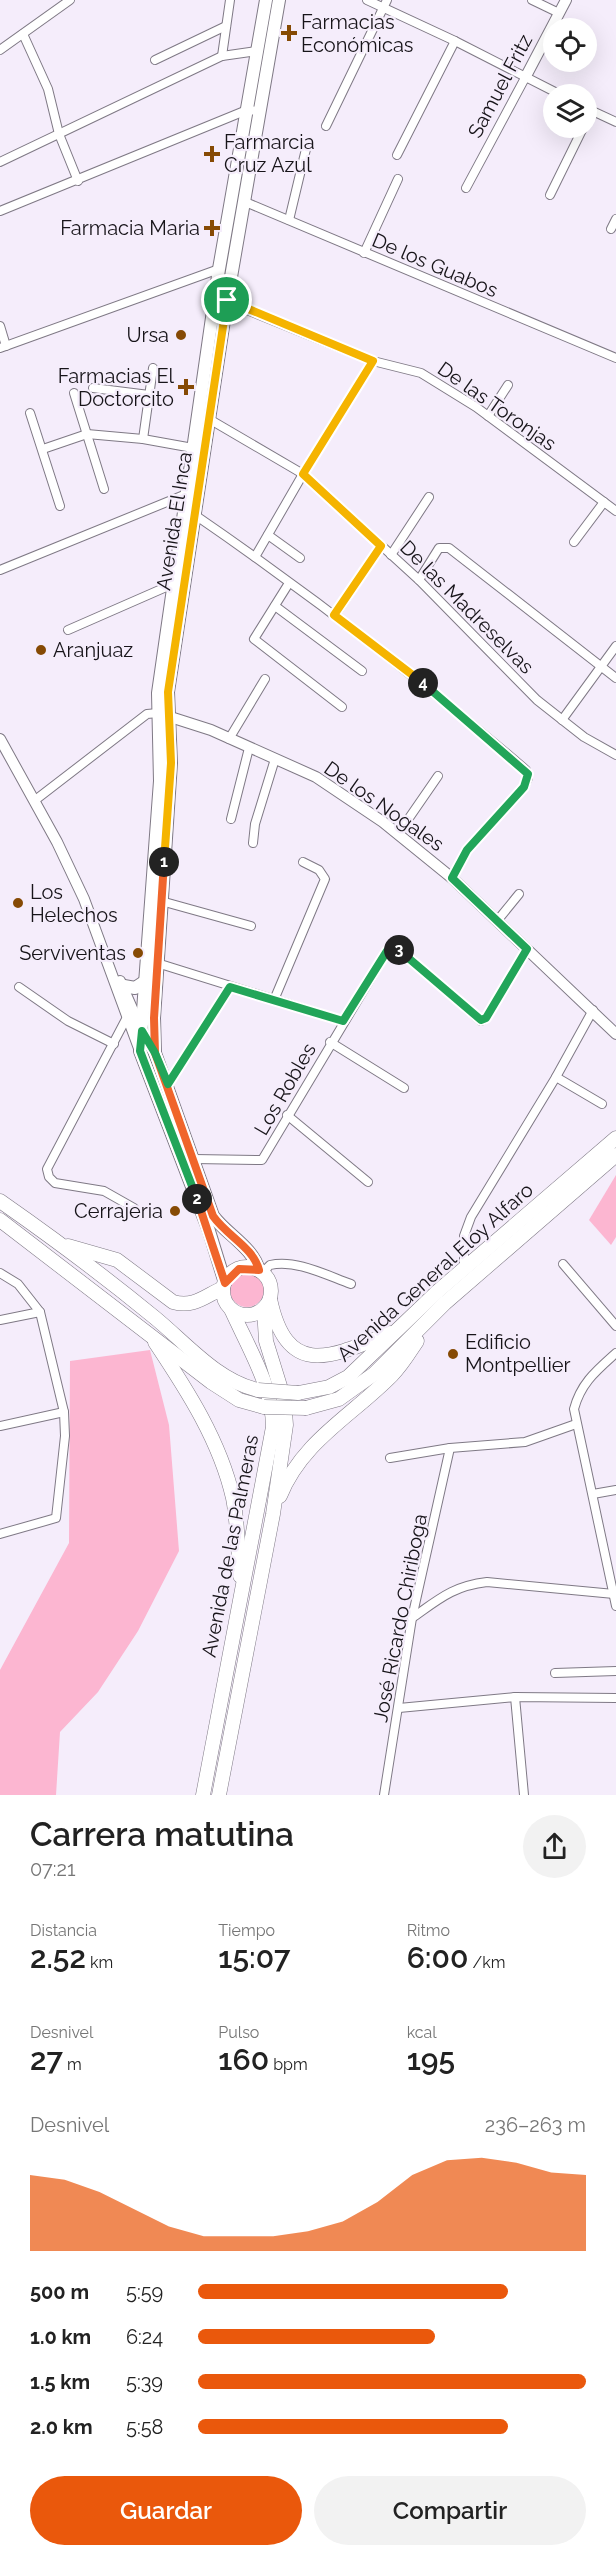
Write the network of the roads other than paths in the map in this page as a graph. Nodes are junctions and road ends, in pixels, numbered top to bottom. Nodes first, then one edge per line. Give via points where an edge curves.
1 (70, 0) edge
2 (230, 0) edge
3 (266, 0) edge
4 (279, 0) edge
5 (366, 0) edge
6 (532, 0) edge
7 (566, 0) edge
8 (385, 4) edge
9 (559, 13) junction
10 (226, 26) junction
11 (23, 34) junction
12 (454, 40) junction
13 (0, 50) edge
14 (257, 51) junction
15 (222, 56) junction
16 (155, 60) dead end
17 (525, 78) junction
18 (543, 86) edge
19 (253, 111) junction
20 (597, 113) edge
21 (616, 122) edge
22 (326, 126) dead end
23 (59, 134) junction
24 (578, 138) edge
25 (306, 149) dead end
26 (397, 156) dead end
27 (0, 162) edge
28 (398, 178) dead end
29 (78, 182) junction
30 (466, 188) dead end
31 (550, 195) dead end
32 (243, 201) junction
33 (0, 211) edge
34 (616, 219) edge
35 (289, 220) junction
36 (611, 229) dead end
37 (364, 253) junction
38 (219, 269) junction
39 (221, 299) junction
40 (0, 326) edge
41 (3, 347) edge
42 (616, 358) edge
43 (373, 361) junction
44 (153, 368) dead end
45 (508, 385) dead end
46 (93, 388) dead end
47 (74, 393) dead end
48 (149, 395) junction
49 (30, 413) dead end
50 (488, 416) junction
51 (209, 419) junction
52 (87, 434) junction
53 (143, 440) junction
54 (193, 448) junction
55 (43, 449) junction
56 (303, 474) junction
57 (104, 489) dead end
58 (193, 494) junction
59 (429, 497) dead end
60 (604, 502) junction
61 (60, 506) dead end
62 (616, 511) edge
63 (195, 514) junction
64 (268, 535) junction
65 (574, 542) dead end
66 (381, 546) junction
67 (392, 555) junction
68 (255, 557) junction
69 (300, 558) dead end
70 (0, 570) edge
71 (419, 580) junction
72 (289, 583) junction
73 (173, 584) junction
74 (275, 606) junction
75 (334, 615) junction
76 (68, 630) dead end
77 (616, 646) edge
78 (600, 667) junction
79 (362, 671) dead end
80 (616, 678) edge
81 (265, 679) dead end
82 (342, 707) dead end
83 (163, 714) junction
84 (562, 720) junction
85 (0, 739) edge
86 (229, 739) junction
87 (249, 748) junction
88 (616, 754) edge
89 (275, 759) junction
90 (438, 776) dead end
91 (34, 801) junction
92 (231, 819) dead end
93 (398, 834) junction
94 (253, 843) dead end
95 (303, 862) dead end
96 (452, 878) junction
97 (519, 894) dead end
98 (161, 901) junction
99 (497, 921) junction
100 (251, 926) dead end
101 (527, 949) junction
102 (108, 960) junction
103 (157, 963) junction
104 (147, 980) junction
105 (123, 986) junction
106 (19, 987) dead end
107 (230, 987) junction
108 (274, 1000) junction
109 (593, 1010) junction
110 (126, 1019) junction
111 (343, 1021) junction
112 (138, 1034) junction
113 (616, 1034) edge
114 (115, 1041) junction
115 (330, 1042) junction
116 (140, 1051) joint
117 (155, 1053) junction
118 (556, 1077) junction
119 (168, 1084) junction
120 (404, 1088) dead end
121 (602, 1104) dead end
122 (287, 1115) junction
123 (616, 1138) edge
124 (616, 1155) edge
125 (194, 1159) junction
126 (368, 1182) dead end
127 (0, 1201) edge
128 (134, 1208) dead end
129 (0, 1220) edge
130 (62, 1245) junction
131 (563, 1264) dead end
132 (464, 1269) junction
133 (261, 1272) junction
134 (0, 1273) edge
135 (351, 1284) dead end
136 (224, 1286) junction
137 (267, 1303) junction
138 (231, 1309) junction
139 (40, 1312) junction
140 (0, 1320) edge
141 (429, 1322) junction
142 (616, 1326) edge
143 (147, 1330) junction
144 (398, 1330) junction
145 (616, 1353) edge
146 (64, 1412) junction
147 (576, 1424) junction
148 (0, 1426) edge
149 (450, 1448) junction
150 (390, 1458) dead end
151 (616, 1490) edge
152 (593, 1494) junction
153 (273, 1514) junction
154 (0, 1534) edge
155 (242, 1592) junction
156 (614, 1594) junction
157 (616, 1606) edge
158 (412, 1618) junction
159 (616, 1671) edge
160 (555, 1673) dead end
161 (515, 1698) junction
162 (616, 1698) edge
163 (399, 1708) junction
164 (203, 1795) edge
165 (219, 1795) edge
166 (384, 1795) edge
167 (524, 1795) edge

1 - 11 street
2 - 10 street
3 - 14 main road, Avenida El Inca
4 - 19 main road, Avenida El Inca
5 - 8 street
6 - 9 street
7 - 9 street, Samuel Fritz
8 - 12 street
8 - 22 street
9 - 17 street, Samuel Fritz
10 - 15 street
10 - 16 street
11 - 13 street
11 - 23 street via 48,89
12 - 17 street
12 - 26 street
14 - 15 street
14 - 19 main road, Avenida El Inca
15 - 23 street
17 - 18 street
17 - 30 street, Samuel Fritz
19 - 29 street
19 - 32 main road, Avenida El Inca
19 - 38 main road, Avenida El Inca
20 - 21 street
23 - 27 street
23 - 29 street
24 - 31 street
25 - 35 street
28 - 37 street
29 - 33 street
32 - 35 street, De los Guabos
32 - 39 main road, Avenida El Inca
34 - 36 street
35 - 37 street, De los Guabos
37 - 42 street, De los Guabos
38 - 39 main road, Avenida El Inca
38 - 41 street
39 - 43 street, De las Toronjas
39 - 51 main road, Avenida El Inca
39 - 54 main road, Avenida El Inca
40 - 41 street
43 - 50 street, De las Toronjas via 421,373
43 - 56 street
44 - 48 street
45 - 50 street
46 - 48 street
47 - 52 street
48 - 53 street
49 - 55 street
50 - 60 street, De las Toronjas
51 - 56 street, De las Madreselvas
51 - 58 main road, Avenida El Inca
52 - 53 street
52 - 55 street
52 - 57 street
53 - 54 street
54 - 58 main road, Avenida El Inca
55 - 61 street
56 - 64 street
56 - 66 street, De las Madreselvas
58 - 63 main road, Avenida El Inca
58 - 70 street
58 - 73 main road, Avenida El Inca
59 - 67 street
60 - 62 street, De las Toronjas
60 - 65 street
63 - 68 street
63 - 83 main road, Avenida El Inca
64 - 68 street
64 - 69 street
66 - 67 street, De las Madreselvas
66 - 75 street
67 - 71 street, De las Madreselvas
68 - 72 street
71 - 78 street via 439,548 448,548
71 - 84 street, De las Madreselvas via 529,692
72 - 74 street
72 - 75 street
73 - 76 street
73 - 83 main road, Avenida El Inca via 158,693
74 - 79 street
74 - 82 street via 254,639
75 - 96 street via 438,694 526,770 524,787 467,850
77 - 78 street
78 - 80 street
78 - 84 street
81 - 86 street
83 - 86 street, De los Nogales
83 - 91 street via 147,714
83 - 98 main road, Avenida El Inca via 171,763
83 - 104 main road, Avenida El Inca
84 - 88 street, De las Madreselvas
85 - 91 street, Avenida de las Palmeras
86 - 87 street, De los Nogales
87 - 89 street, De los Nogales
87 - 92 street
89 - 93 street, De los Nogales via 331,786
89 - 94 street
90 - 93 street
91 - 102 street, Avenida de las Palmeras via 84,899
93 - 96 street, De los Nogales
95 - 108 street via 319,870 326,879
96 - 99 street, De los Nogales
97 - 99 street
98 - 100 street
98 - 103 main road, Avenida El Inca
99 - 101 street, De los Nogales
101 - 109 street, De los Nogales
101 - 111 street, Los Robles via 486,1018 481,1020 393,948 387,951
102 - 105 street, Avenida de las Palmeras
102 - 110 street, Avenida de las Palmeras
103 - 107 street
103 - 117 main road, Avenida El Inca
104 - 105 main road via 135,988
104 - 112 main road, Avenida El Inca
105 - 112 street, Avenida de las Palmeras
106 - 114 street via 68,1021
107 - 108 street
107 - 119 street
108 - 111 street
109 - 113 street, De los Nogales
109 - 118 street
110 - 112 street, Avenida de las Palmeras
110 - 114 street
111 - 115 street, Los Robles
112 - 114 street
112 - 116 main road, Avenida El Inca
112 - 117 street, Avenida de las Palmeras
114 - 128 street via 47,1169 55,1183 104,1191
115 - 120 street
115 - 122 street, Los Robles
116 - 136 main road, Avenida de las Palmeras via 209,1231
117 - 119 main road, Avenida de las Palmeras
118 - 121 street
118 - 132 street via 471,1217 464,1236
119 - 125 main road, Avenida de las Palmeras
122 - 125 street, Los Robles via 262,1160
122 - 126 street
123 - 132 main road, Avenida General Eloy Alfaro
124 - 141 main road, Avenida General Eloy Alfaro via 445,1303
125 - 133 main road, Avenida de las Palmeras via 213,1216 251,1254
127 - 130 main road, Avenida General Eloy Alfaro
129 - 143 main road, Avenida General Eloy Alfaro
130 - 136 main road via 117,1260 173,1302 199,1302
130 - 144 main road, Avenida General Eloy Alfaro, bridge via 216,1370 258,1390 298,1393 329,1387 348,1377
131 - 142 street
132 - 144 main road, Avenida General Eloy Alfaro
133 - 135 street via 270,1265 283,1263
133 - 136 main road via 239,1269
133 - 137 main road, Avenida de las Palmeras via 270,1285
134 - 139 street via 18,1284
136 - 138 main road, Avenida de las Palmeras via 225,1300
137 - 138 main road via 252,1315
137 - 144 main road via 280,1334 296,1350 309,1355 341,1353
137 - 153 main road, Avenida de las Palmeras via 266,1341 287,1411
138 - 155 main road, Avenida de las Palmeras via 263,1382 273,1416 266,1474
139 - 140 street
139 - 146 street
141 - 143 main road, Avenida General Eloy Alfaro, bridge via 358,1387 339,1399 306,1408 264,1407 239,1400
141 - 153 main road via 392,1376 309,1448 291,1474
143 - 155 main road via 188,1392 216,1446 232,1498
145 - 147 street via 581,1387 574,1409
146 - 148 street
146 - 154 street via 56,1518
147 - 149 street via 525,1442
147 - 152 street
149 - 150 street
149 - 158 street, José Ricardo Chiriboga
151 - 152 street
152 - 156 street
153 - 165 main road, Avenida de las Palmeras
155 - 164 main road, Avenida de las Palmeras
156 - 157 street
156 - 158 street via 487,1582 469,1584 451,1590
158 - 163 street, José Ricardo Chiriboga
159 - 160 street
161 - 162 street
161 - 163 street
161 - 167 street
163 - 166 street, José Ricardo Chiriboga

